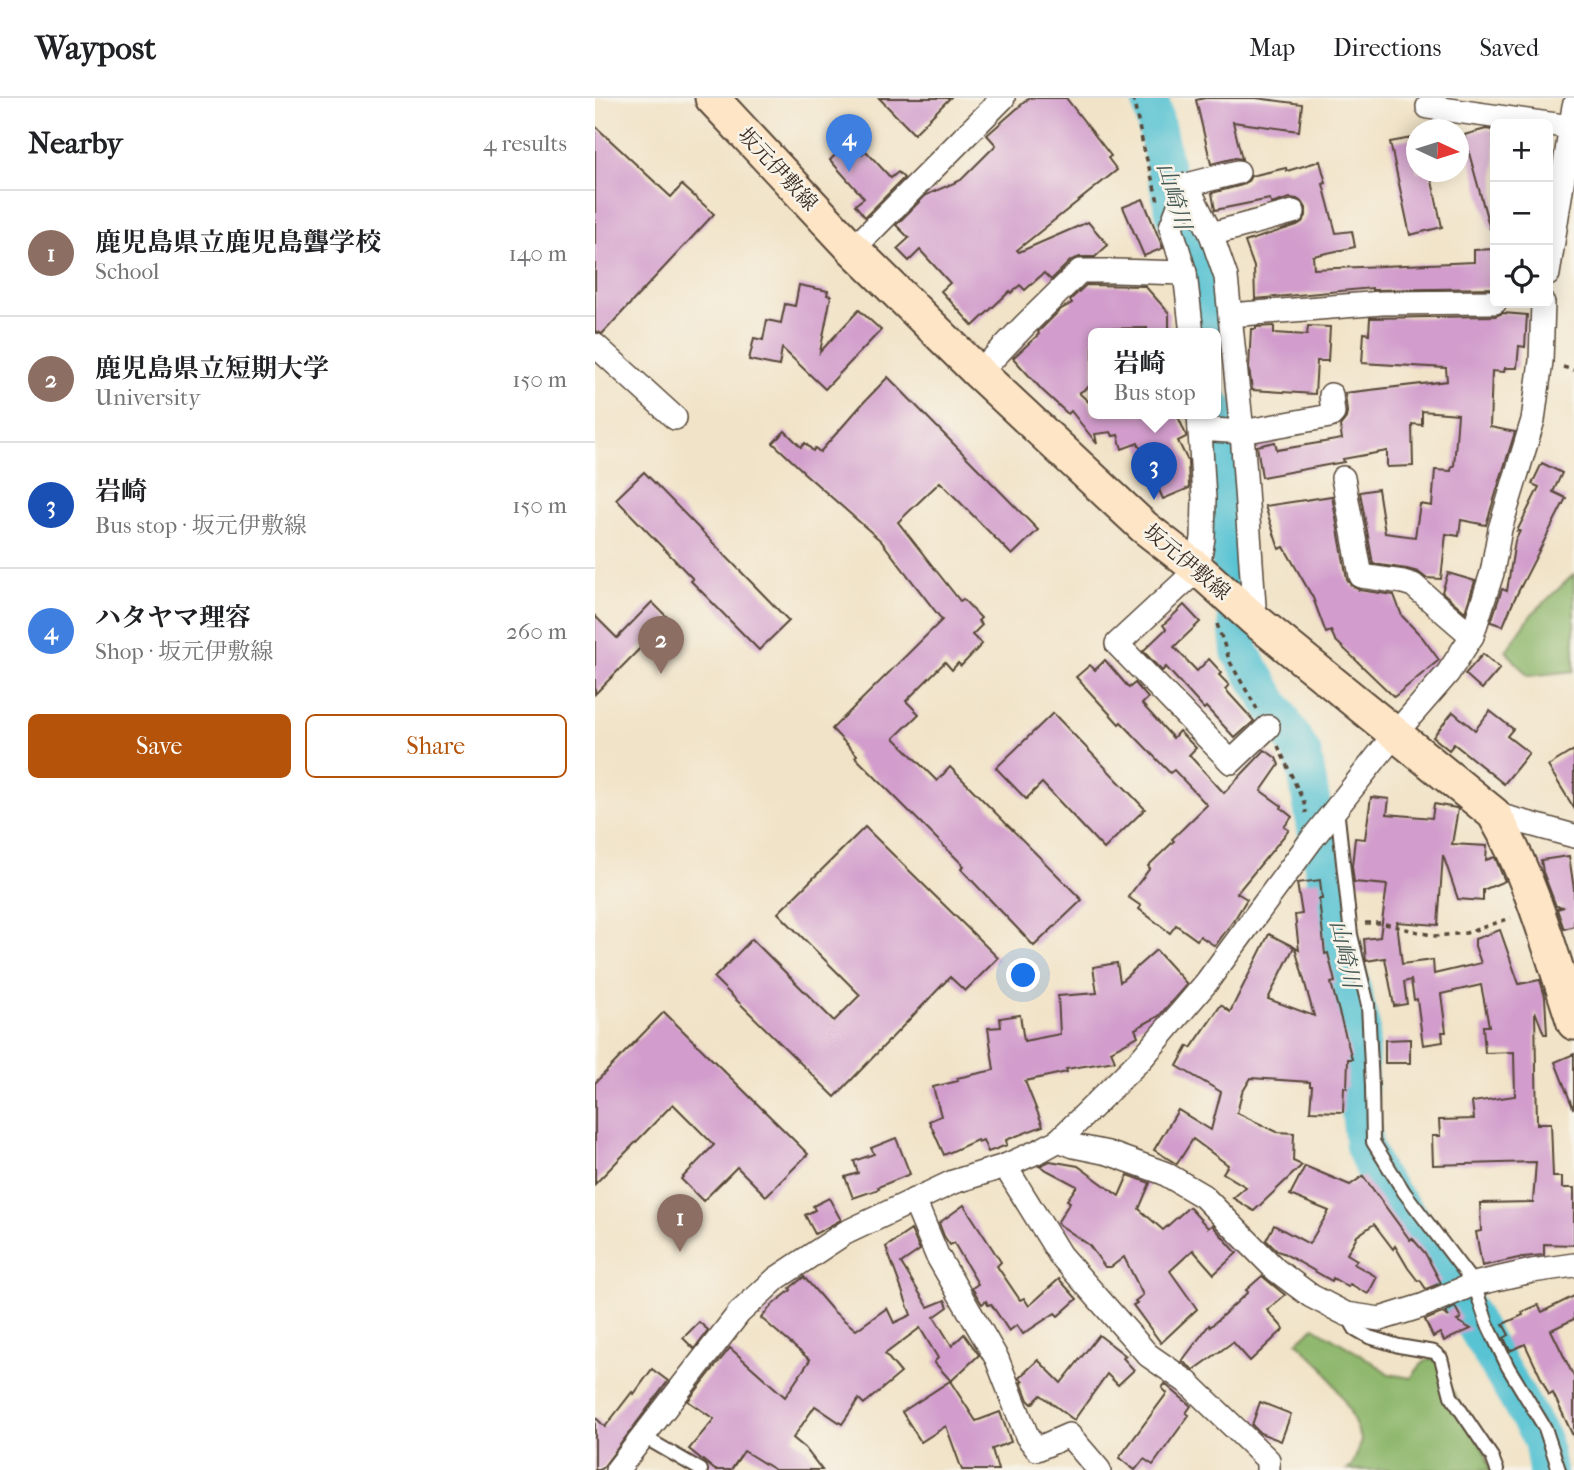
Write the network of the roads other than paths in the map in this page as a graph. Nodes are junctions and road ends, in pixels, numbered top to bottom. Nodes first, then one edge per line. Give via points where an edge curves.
1 (712, 98) edge
2 (1003, 98) edge
3 (1428, 107) dead end
4 (1572, 131) edge
5 (1238, 172) dead end
6 (1187, 185) junction
7 (1293, 212) dead end
8 (1211, 234) junction
9 (1553, 245) edge
10 (853, 249) junction
11 (1185, 273) junction
12 (1490, 302) edge
13 (1543, 308) edge
14 (1230, 315) junction
15 (1191, 328) edge
16 (595, 345) edge
17 (979, 373) junction
18 (1331, 395) dead end
19 (675, 418) dead end
20 (1199, 422) edge
21 (1242, 432) junction
22 (1343, 478) dead end
23 (1203, 573) junction
24 (1253, 618) junction
25 (1472, 636) junction
26 (1268, 727) dead end
27 (1395, 734) junction
28 (1337, 807) junction
29 (1494, 814) junction
30 (1574, 836) edge
31 (1574, 1023) edge
32 (1059, 1140) junction
33 (1005, 1166) junction
34 (915, 1200) junction
35 (1574, 1265) edge
36 (1474, 1284) junction
37 (1346, 1314) junction
38 (644, 1437) junction
39 (617, 1470) edge
40 (701, 1470) edge
41 (1099, 1470) edge
42 (1268, 1470) edge
43 (1497, 1470) edge
44 (1559, 1470) edge

1 - 10 main road, 坂元伊敷線
2 - 10 street
3 - 4 street
4 - 9 street
5 - 6 street
6 - 8 street
6 - 11 street via 1171,227
7 - 8 street
8 - 14 street via 1226,277
10 - 17 main road, 坂元伊敷線
11 - 15 street
11 - 17 street via 1080,271
12 - 14 street via 1382,303
13 - 25 street via 1533,421
14 - 21 street
16 - 19 street
17 - 23 main road, 坂元伊敷線 via 1144,527
18 - 21 street via 1333,413 1329,416
20 - 21 street
20 - 23 street
21 - 24 street
22 - 25 street via 1361,576 1413,585
23 - 24 main road, 坂元伊敷線
23 - 26 street via 1117,644 1231,762
24 - 27 main road, 坂元伊敷線
25 - 27 street via 1448,673
27 - 28 street
27 - 29 main road, 坂元伊敷線
28 - 32 street via 1176,1019
28 - 36 lane via 1349,923 1368,1005 1373,1142 1404,1192
29 - 30 street
29 - 31 main road, 坂元伊敷線 via 1536,909
32 - 33 street
32 - 37 street via 1164,1173 1203,1196 1276,1270
33 - 34 street
33 - 42 street via 1060,1255 1148,1355 1187,1382 1268,1460
34 - 38 street via 845,1233 777,1278 739,1313
34 - 41 street via 937,1255 997,1359 1027,1436 1037,1449 1069,1435
35 - 36 street
36 - 37 street via 1380,1319
36 - 44 lane via 1508,1367 1545,1428
37 - 43 lane via 1355,1329 1369,1336 1434,1352 1441,1359 1451,1396
38 - 39 street
38 - 40 lane

